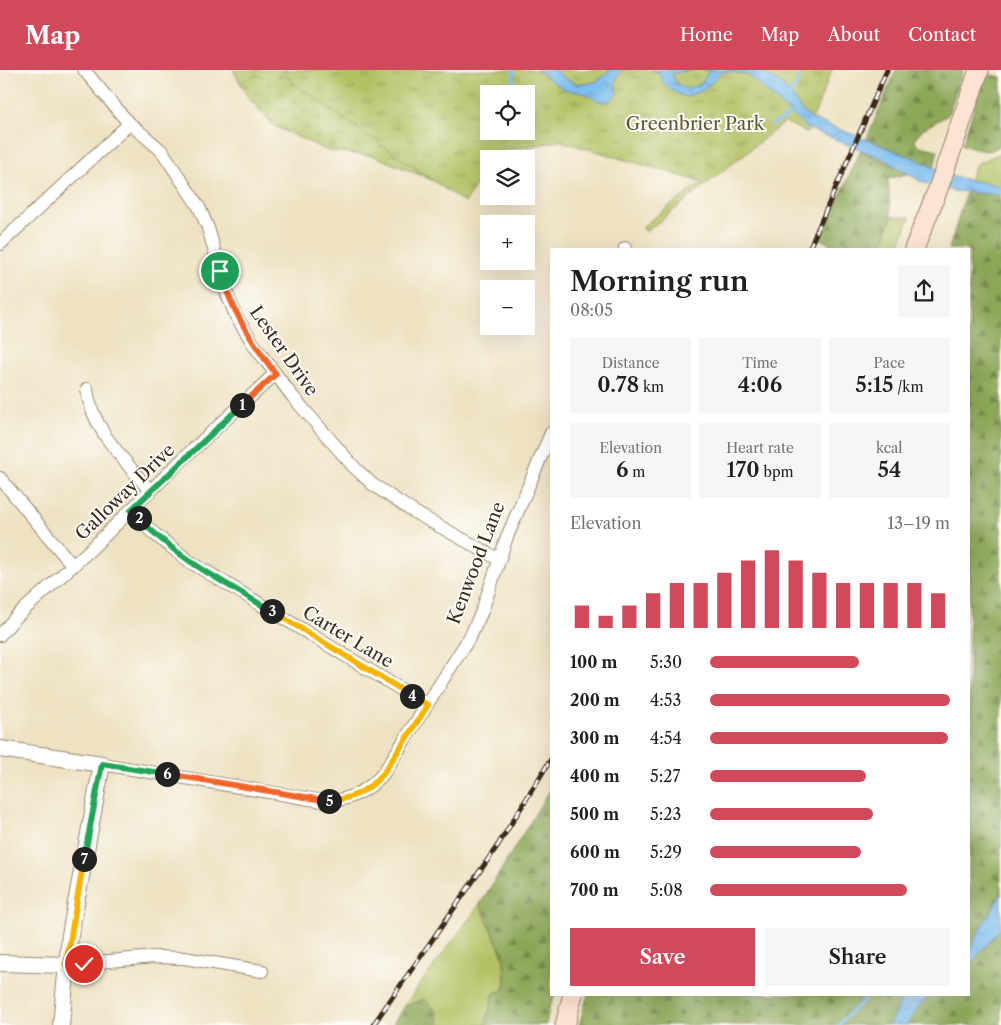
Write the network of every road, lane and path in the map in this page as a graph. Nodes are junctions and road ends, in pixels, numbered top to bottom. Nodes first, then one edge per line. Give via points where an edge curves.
1 (84, 70) edge
2 (979, 70) edge
3 (129, 124) junction
4 (0, 244) edge
5 (914, 248) edge
6 (276, 374) junction
7 (87, 389) dead end
8 (550, 434) edge
9 (0, 478) edge
10 (150, 491) junction
11 (131, 510) junction
12 (498, 559) junction
13 (73, 566) junction
14 (0, 635) edge
15 (428, 705) junction
16 (0, 748) edge
17 (102, 764) junction
18 (0, 963) edge
19 (66, 965) junction
20 (262, 971) dead end
21 (572, 996) edge
22 (61, 1025) edge
23 (565, 1025) edge

1 - 3 street, Lester Drive
2 - 5 main road
3 - 4 street
3 - 6 street, Lester Drive via 162,151 199,207 236,316
6 - 10 street, Galloway Drive
6 - 12 street, Lester Drive via 372,484
7 - 10 street via 88,402 97,424
8 - 12 street, Kenwood Lane
9 - 13 street
10 - 11 street, Galloway Drive
11 - 13 street, Galloway Drive
11 - 15 street, Carter Lane via 152,532 189,561
12 - 15 street, Kenwood Lane via 471,635
13 - 14 street, Galloway Drive
15 - 17 street, Kenwood Lane via 374,783 355,796 341,800 328,802
16 - 17 street, Kenwood Lane
17 - 19 street
18 - 19 street
19 - 20 street via 154,957 184,958
19 - 22 street
21 - 23 main road

